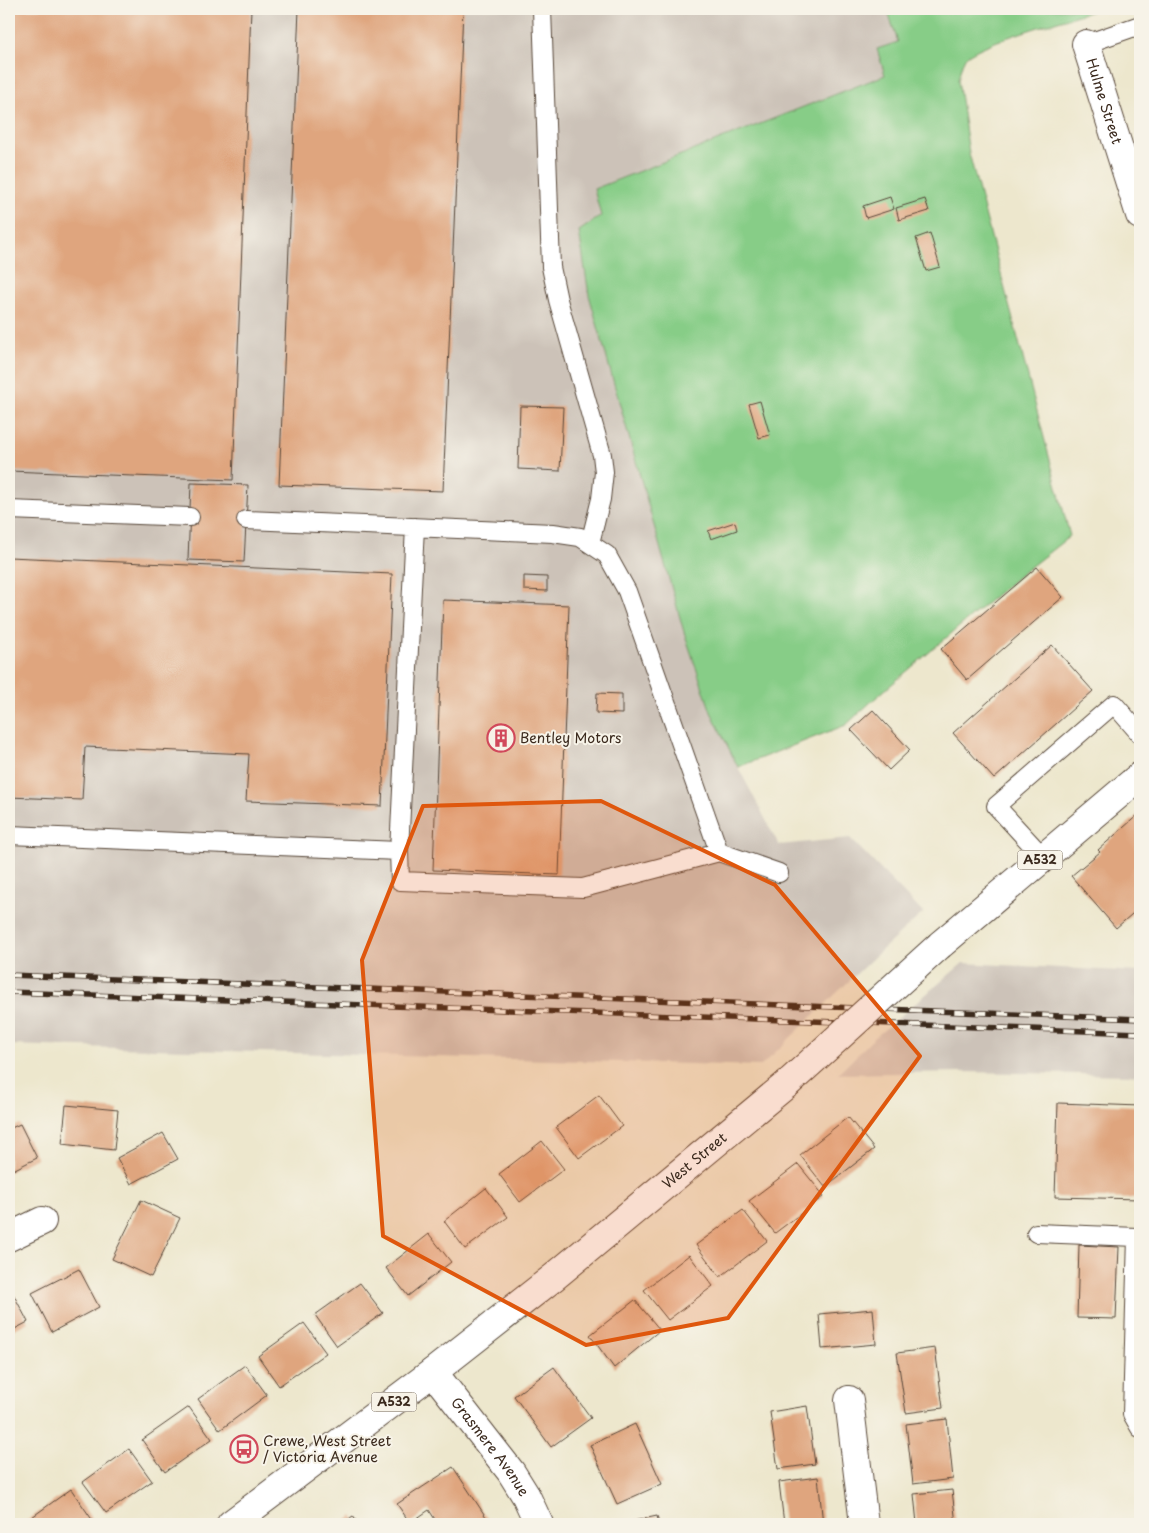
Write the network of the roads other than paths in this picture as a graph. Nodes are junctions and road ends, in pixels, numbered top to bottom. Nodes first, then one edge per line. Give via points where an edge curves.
1 (542, 9) edge
2 (1140, 25) edge
3 (1086, 44) joint
4 (1140, 215) edge
5 (9, 510) edge
6 (190, 517) dead end
7 (246, 520) dead end
8 (416, 527) junction
9 (590, 543) junction
10 (1140, 734) edge
11 (1140, 776) edge
12 (9, 835) edge
13 (399, 851) junction
14 (718, 852) junction
15 (1043, 857) junction
16 (779, 873) dead end
17 (42, 1221) dead end
18 (1036, 1233) dead end
19 (9, 1237) edge
20 (1139, 1238) edge
21 (433, 1372) junction
22 (849, 1400) dead end
23 (1140, 1428) edge
24 (231, 1524) edge
25 (539, 1524) edge
26 (864, 1524) edge

1 - 9 lane via 551,267 604,472
2 - 3 lane
3 - 4 main road, Hulme Street
5 - 6 lane
7 - 8 lane
8 - 9 lane via 554,532 580,537
8 - 13 lane
9 - 14 lane via 608,555 627,590
10 - 15 lane via 1114,704 996,806
11 - 15 main road, West Street / A532
12 - 13 lane
13 - 14 lane via 400,881 583,888
14 - 16 lane
15 - 21 main road, West Street / A532, bridge via 787,1084 554,1277
17 - 19 main road
18 - 20 lane
20 - 23 lane via 1132,1414
21 - 24 main road, West Street / A532
21 - 25 main road, Grasmere Avenue via 510,1472
22 - 26 main road

